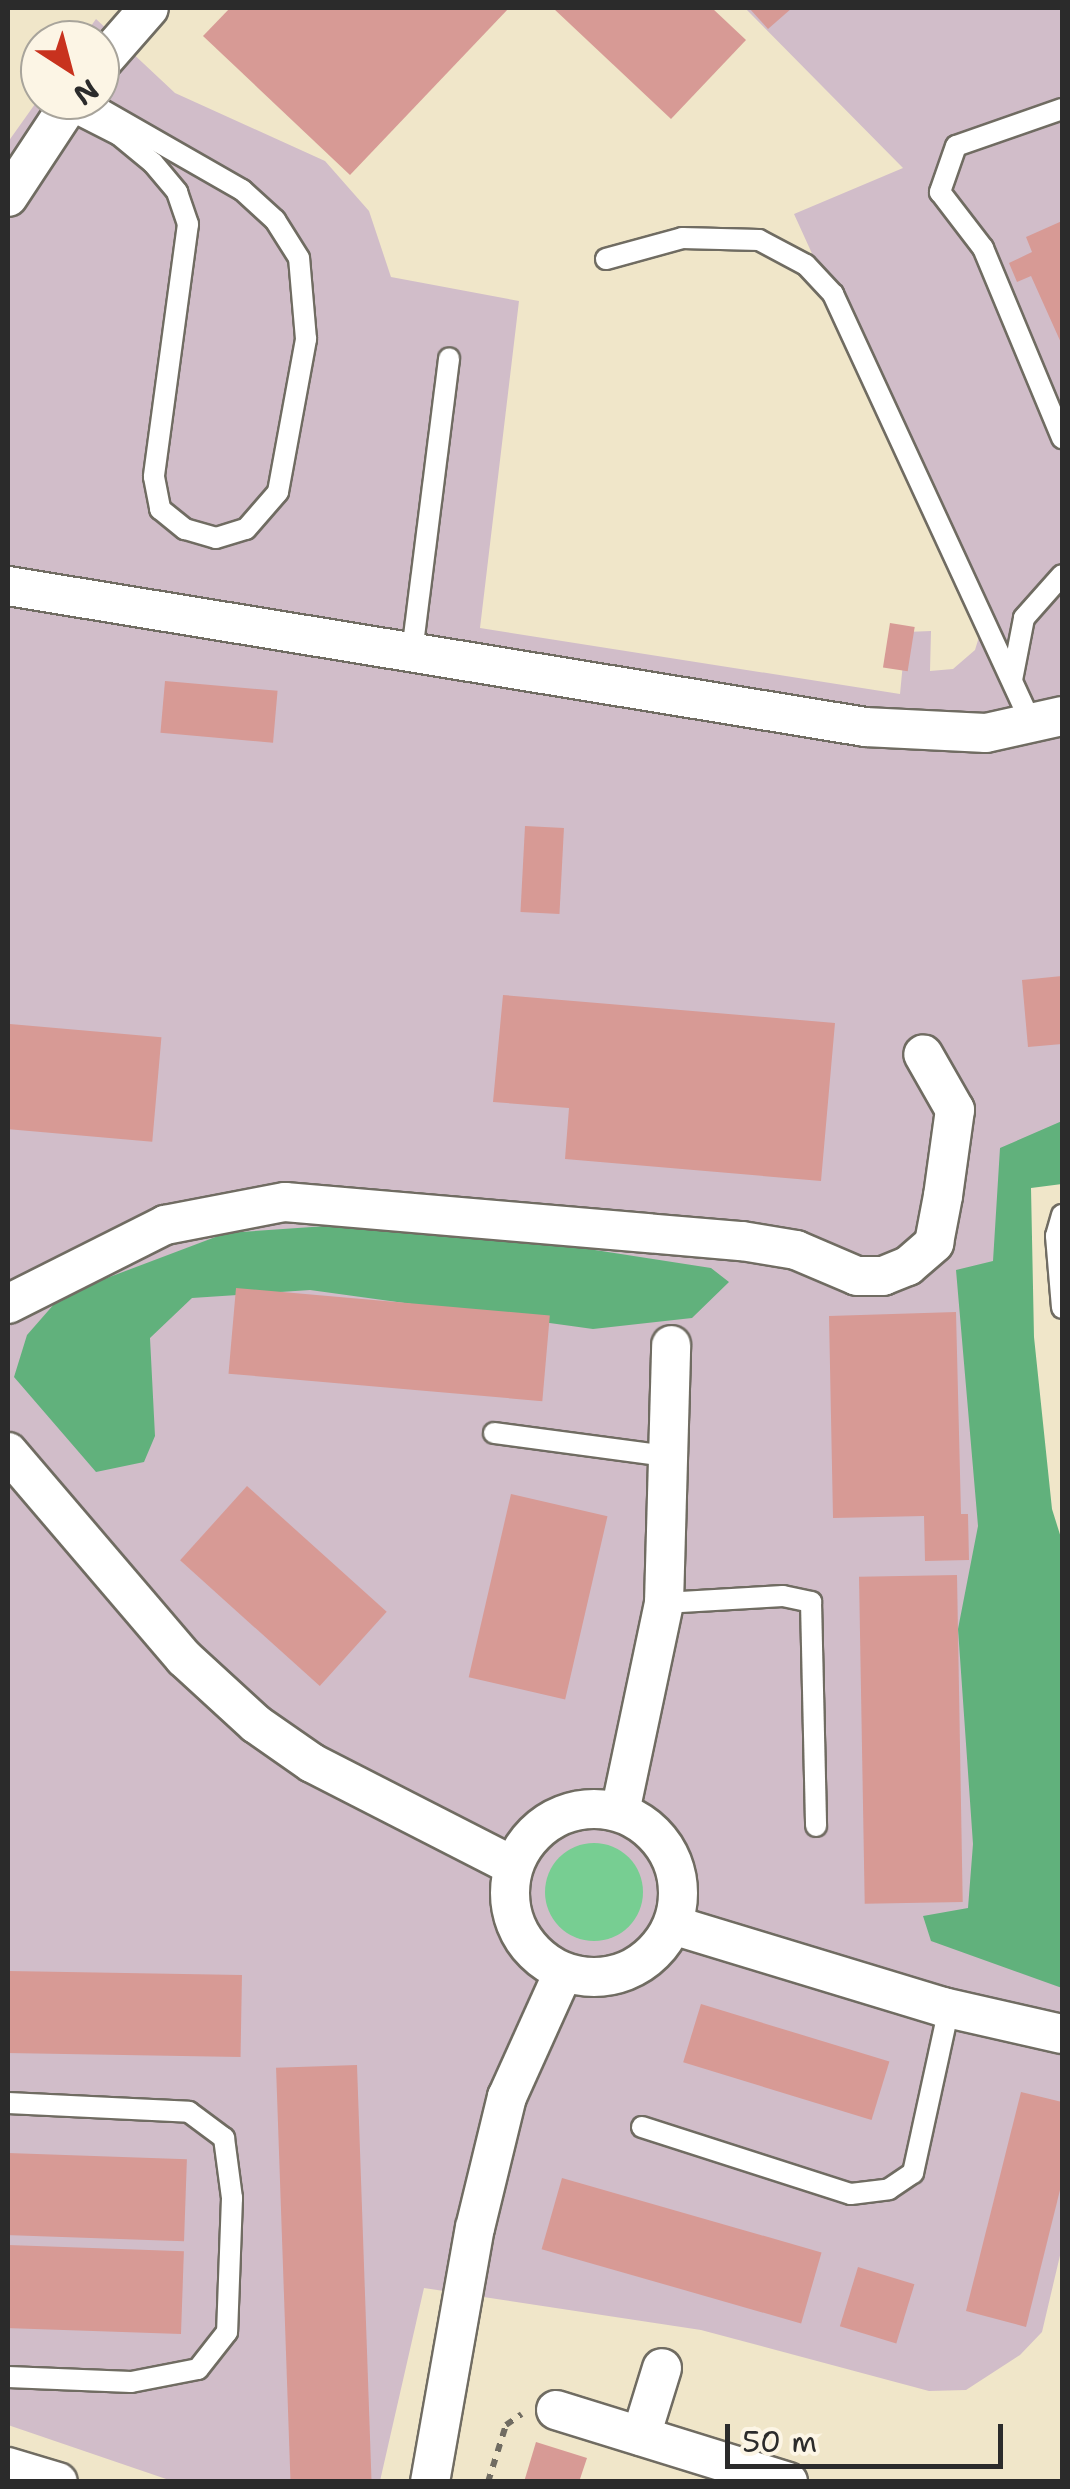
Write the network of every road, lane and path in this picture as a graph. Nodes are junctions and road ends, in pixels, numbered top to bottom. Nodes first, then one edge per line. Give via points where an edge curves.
1 (149, 8) edge
2 (120, 41) edge
3 (75, 103) edge
4 (1062, 109) edge
5 (63, 120) edge
6 (8, 197) edge
7 (606, 260) dead end
8 (449, 358) dead end
9 (1062, 438) edge
10 (1062, 574) edge
11 (8, 586) edge
12 (412, 652) junction
13 (1012, 680) junction
14 (1047, 721) edge
15 (923, 1054) dead end
16 (1062, 1215) edge
17 (8, 1304) edge
18 (1062, 1308) edge
19 (671, 1345) dead end
20 (494, 1433) dead end
21 (8, 1452) edge
22 (666, 1456) junction
23 (664, 1603) junction
24 (620, 1812) junction
25 (816, 1826) dead end
26 (514, 1866) junction
27 (673, 1925) junction
28 (563, 1972) junction
29 (949, 2008) junction
30 (1062, 2034) edge
31 (8, 2103) edge
32 (642, 2127) dead end
33 (662, 2368) dead end
34 (8, 2377) edge
35 (556, 2410) joint
36 (641, 2436) junction
37 (8, 2467) edge
38 (58, 2482) edge
39 (430, 2482) edge
40 (488, 2482) edge
41 (788, 2482) edge

1 - 2 street
3 - 3 lane via 242,190 275,220 299,258 306,338 278,492 246,529 216,538 185,529 160,509 154,477 188,224 178,192 153,163
4 - 9 lane via 956,146 940,192 983,248
5 - 6 street
7 - 13 lane via 682,238 759,240 806,264 833,294
8 - 12 lane
10 - 13 lane via 1024,618
11 - 12 street
12 - 14 street via 865,728 986,733
13 - 14 lane
15 - 17 street via 955,1110 943,1196 934,1243 908,1266 882,1276 857,1276 796,1250 742,1241 285,1202 165,1225
16 - 18 lane via 1056,1236
19 - 22 street
20 - 22 lane
21 - 26 street via 174,1647 256,1724 312,1762
22 - 23 street
23 - 24 street
23 - 25 lane via 782,1596 811,1602
24 - 26 street via 594,1808 544,1824
24 - 27 street via 650,1829 671,1857 679,1890
26 - 28 street via 509,1898 517,1929 536,1955
27 - 28 street via 660,1948 615,1976
27 - 29 street
28 - 39 street via 502,2114 474,2228
29 - 30 street
29 - 32 lane via 913,2173 889,2189 852,2194
31 - 34 lane via 189,2112 224,2138 232,2198 227,2332 198,2370 131,2382
33 - 36 street
35 - 36 street
35 - 40 path via 526,2413 506,2425
36 - 41 street
37 - 38 street

